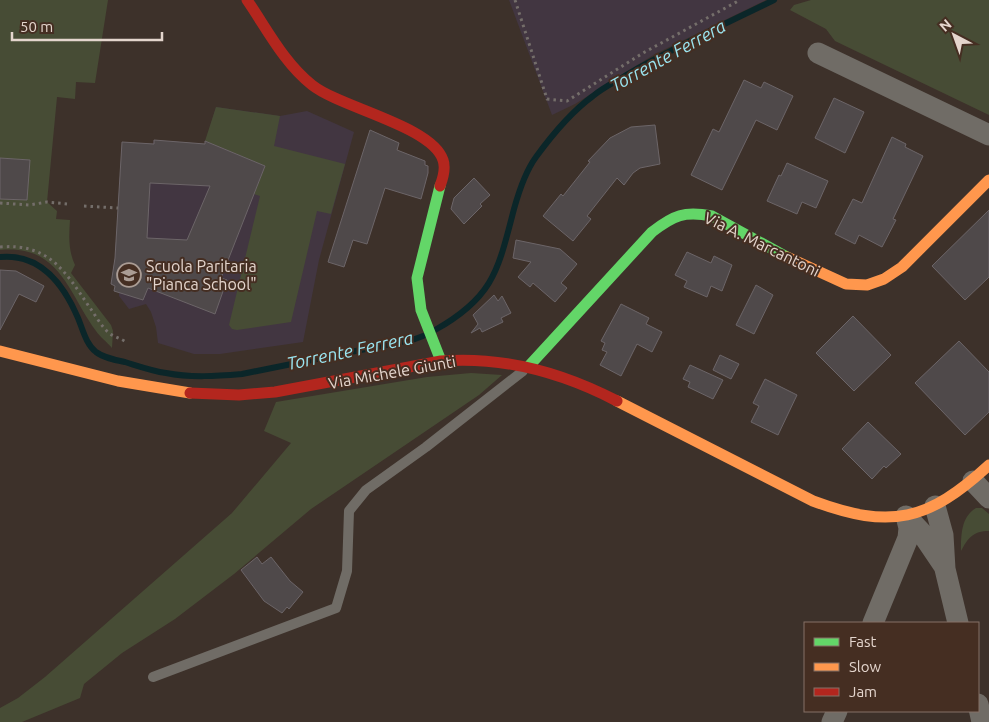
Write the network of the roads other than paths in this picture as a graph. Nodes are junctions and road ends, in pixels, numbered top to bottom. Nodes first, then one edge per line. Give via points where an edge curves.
1 (247, 0) edge
2 (818, 53) dead end
3 (989, 135) edge
4 (989, 180) edge
5 (0, 351) edge
6 (441, 361) junction
7 (528, 367) junction
8 (989, 465) edge
9 (973, 481) junction
10 (989, 498) edge
11 (935, 506) junction
12 (906, 516) junction
13 (945, 569) junction
14 (873, 622) edge
15 (958, 622) edge
16 (153, 677) dead end
17 (979, 708) edge
18 (982, 722) edge

1 - 6 street via 289,61 311,84 331,98 414,133 432,145 442,158 443,176 417,278 420,308
2 - 3 street
4 - 7 street, Via A. Marcantoni via 902,267 867,285 846,284 789,258 712,216 691,213 670,218 652,232
5 - 6 street, Via Michele Giunti via 160,390 240,395 271,393
6 - 7 street, Via Michele Giunti via 469,359
7 - 12 street, Via Michele Giunti via 590,388 830,508 860,516
7 - 16 lane via 360,497 349,511 347,571 336,608
8 - 9 street, Via Michele Giunti
9 - 10 street
9 - 11 street, Via Michele Giunti
11 - 12 street, Via Michele Giunti
11 - 13 street via 943,535
12 - 13 street via 921,532
12 - 14 street via 908,538
13 - 15 street
17 - 18 street

